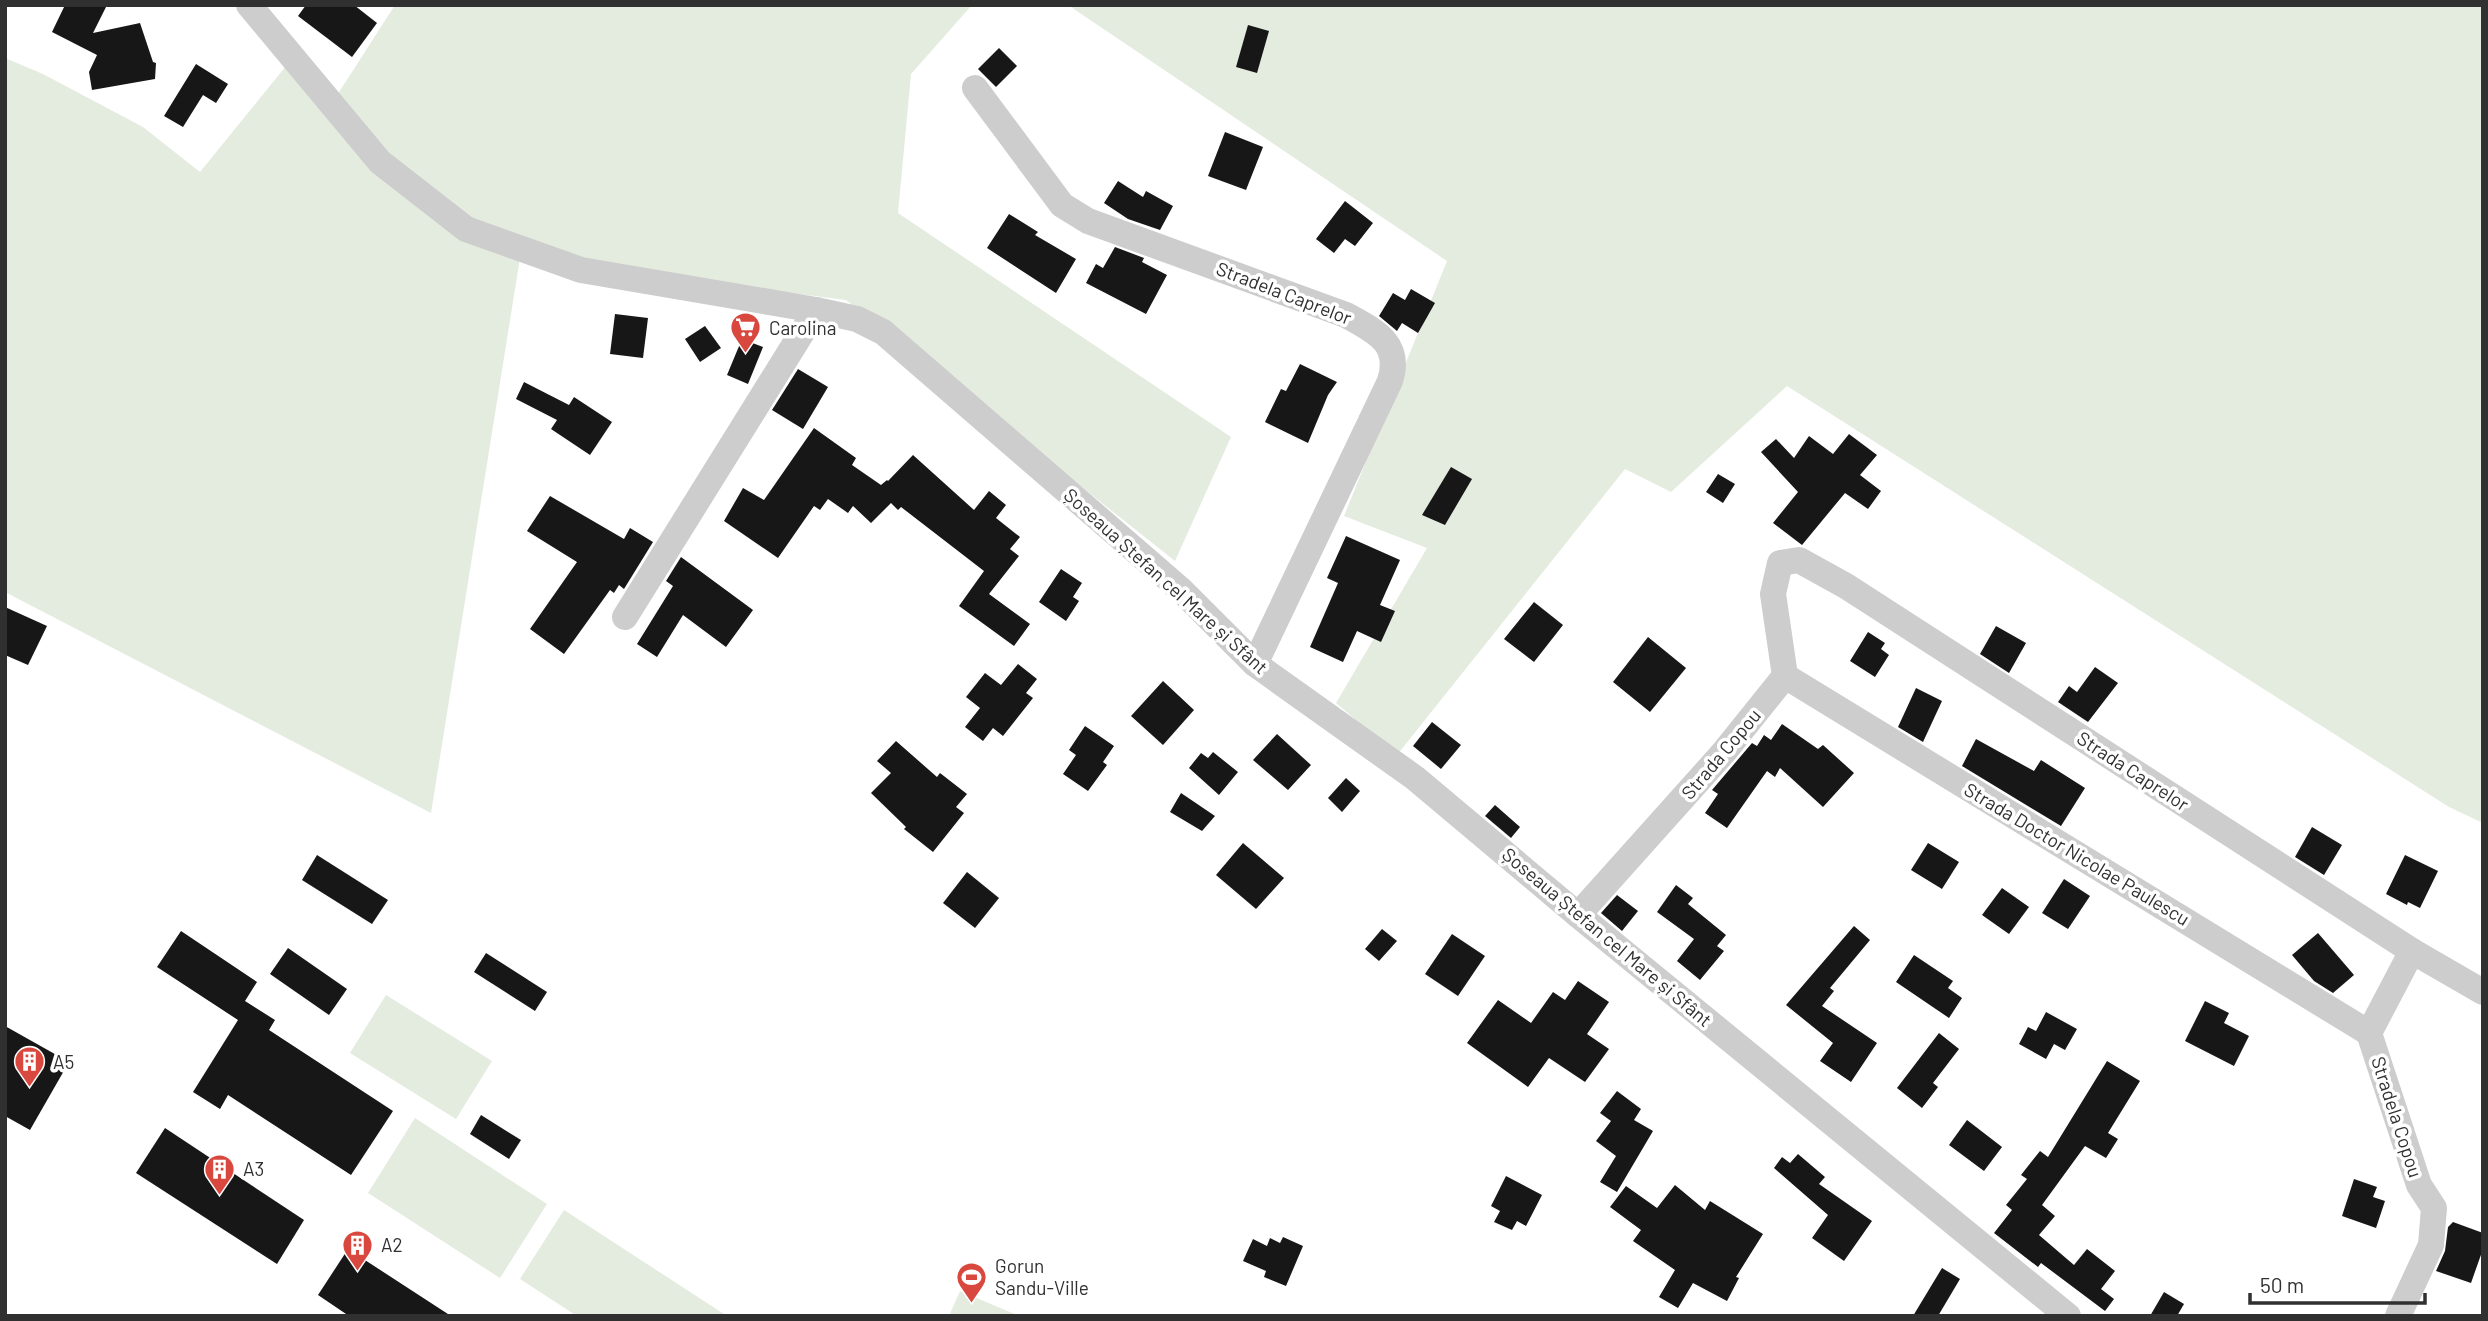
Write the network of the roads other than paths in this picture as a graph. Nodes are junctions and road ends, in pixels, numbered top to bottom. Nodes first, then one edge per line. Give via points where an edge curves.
1 (249, 5) edge
2 (975, 88) dead end
3 (816, 310) junction
4 (625, 617) dead end
5 (1255, 664) junction
6 (1785, 676) junction
7 (1578, 915) junction
8 (2412, 951) junction
9 (2483, 992) edge
10 (2369, 1033) junction
11 (2068, 1316) edge
12 (2398, 1316) edge

1 - 3 street, Șoseaua Ștefan cel Mare și Sfânt via 380,162 466,229 582,270
2 - 5 street, Stradela Caprelor via 1062,205 1075,214 1346,315 1383,338 1390,349 1390,381
3 - 4 street
3 - 5 street, Șoseaua Ștefan cel Mare și Sfânt via 883,332 1180,589
5 - 7 street, Șoseaua Ștefan cel Mare și Sfânt via 1415,778
6 - 7 street, Strada Copou via 1724,752
6 - 8 street, Strada Caprelor via 1773,594 1780,563 1800,560
6 - 10 street, Strada Doctor Nicolae Paulescu
7 - 11 street, Șoseaua Ștefan cel Mare și Sfânt
8 - 9 street, Strada Caprelor
8 - 10 street
10 - 12 street, Stradela Copou via 2419,1185 2434,1208 2431,1245

